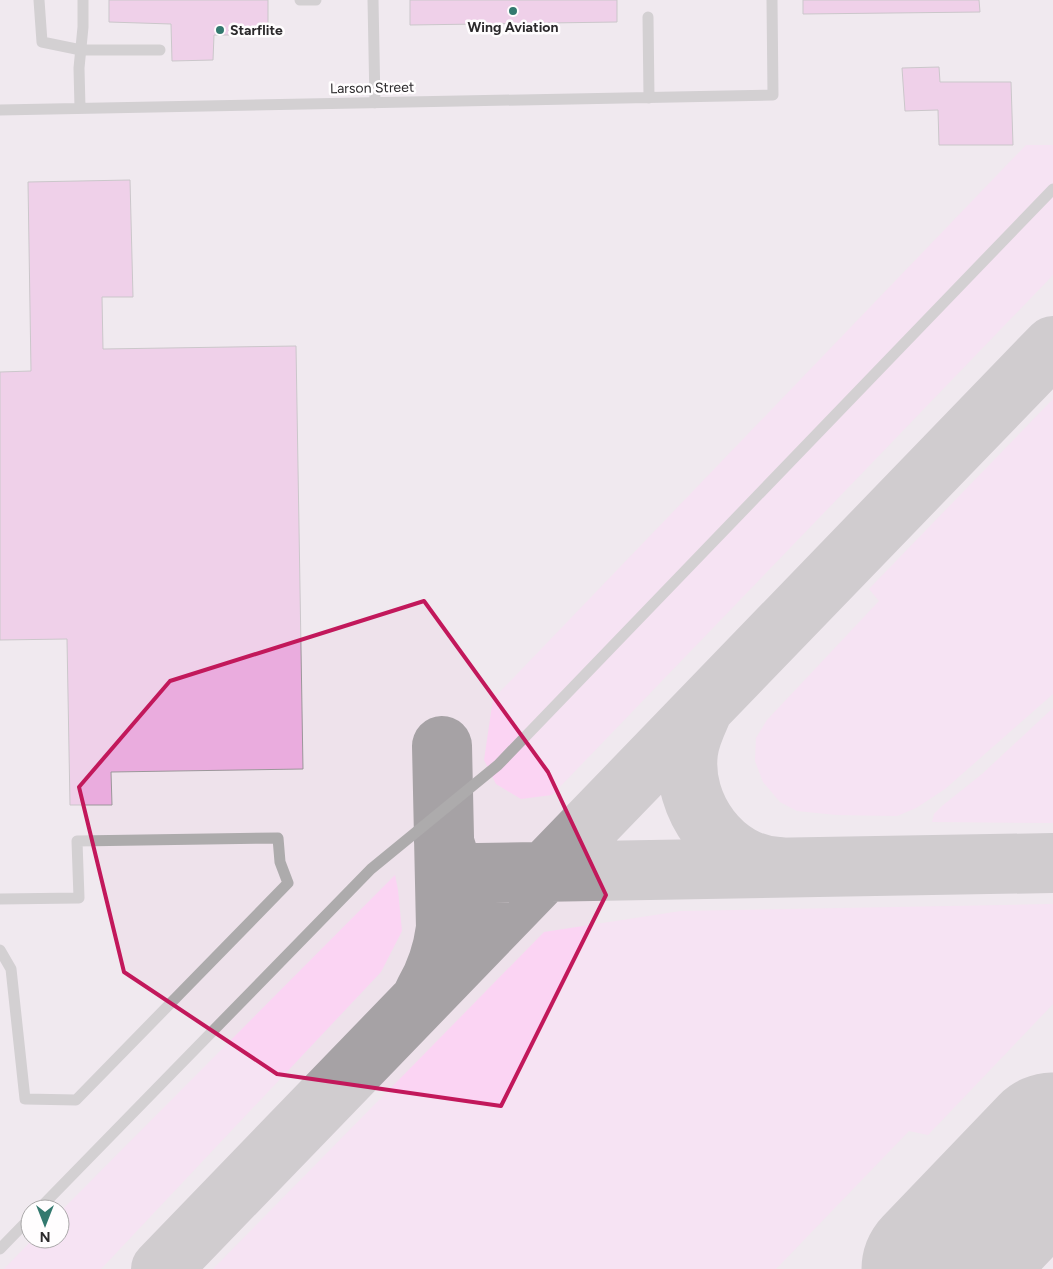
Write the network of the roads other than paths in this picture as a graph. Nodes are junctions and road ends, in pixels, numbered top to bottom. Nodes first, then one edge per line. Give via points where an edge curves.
1 (39, 0) edge
2 (83, 0) edge
3 (300, 0) edge
4 (316, 0) edge
5 (373, 0) edge
6 (772, 0) edge
7 (648, 17) dead end
8 (81, 50) junction
9 (160, 50) dead end
10 (649, 98) junction
11 (375, 103) junction
12 (80, 108) junction
13 (0, 110) edge
14 (1053, 189) edge
15 (0, 900) edge
16 (0, 950) edge
17 (49, 1199) edge
18 (20, 1228) edge
19 (0, 1249) edge

1 - 8 lane via 42,42
2 - 8 lane
3 - 4 lane
5 - 11 lane
6 - 10 lane, Larson Street via 773,95
7 - 10 lane
8 - 9 lane
8 - 12 lane
10 - 11 lane, Larson Street
11 - 12 lane, Larson Street
12 - 13 lane, Larson Street
14 - 17 lane via 498,765 372,870
15 - 16 lane via 79,898 77,841 278,838 280,862 288,882 76,1100 25,1099 11,970
18 - 19 lane

